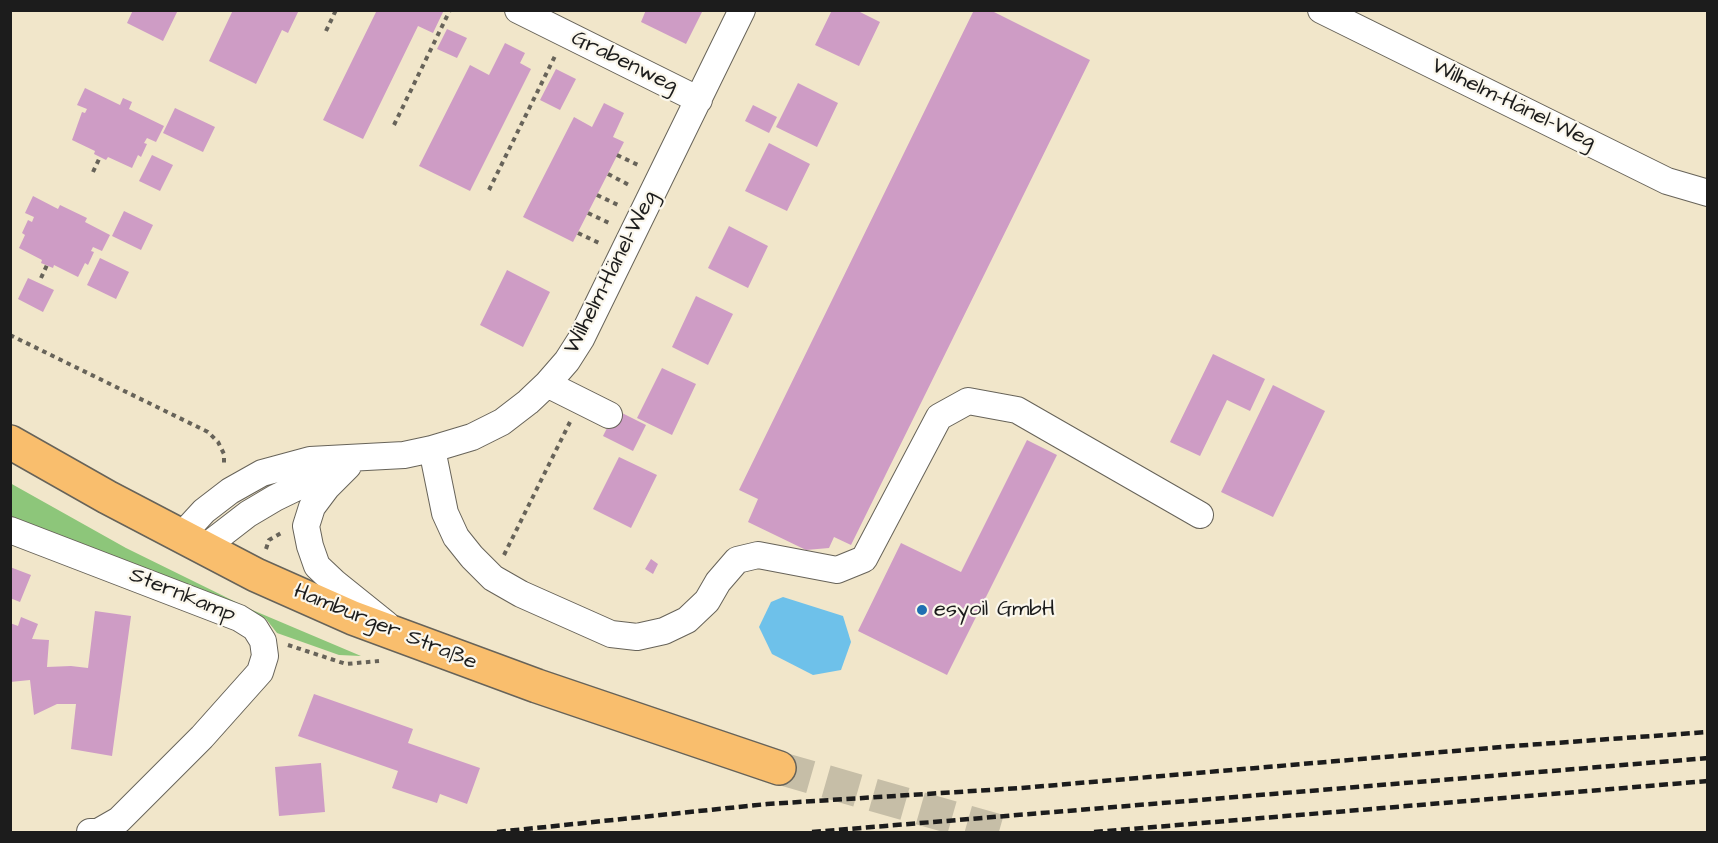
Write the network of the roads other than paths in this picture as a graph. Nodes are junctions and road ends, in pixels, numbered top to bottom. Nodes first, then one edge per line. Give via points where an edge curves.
1 (518, 10) edge
2 (742, 10) edge
3 (1321, 10) edge
4 (699, 100) junction
5 (1707, 193) edge
6 (547, 384) junction
7 (609, 415) dead end
8 (10, 442) edge
9 (432, 450) junction
10 (358, 462) junction
11 (1200, 515) dead end
12 (10, 530) edge
13 (192, 542) junction
14 (393, 649) junction
15 (779, 768) tunnel mouth
16 (90, 832) edge

1 - 4 street, Grabenweg
2 - 4 street, Wilhelm-Hänel-Weg
3 - 5 street, Wilhelm-Hänel-Weg via 1667,181
4 - 6 street, Wilhelm-Hänel-Weg via 581,339
6 - 7 street
6 - 9 street, Wilhelm-Hänel-Weg via 502,422
8 - 13 main road, Hamburger Straße
9 - 10 street, Wilhelm-Hänel-Weg
9 - 11 street via 452,529 493,578 611,634 637,637 664,631 687,620 707,601 737,560 758,555 837,570 864,559 939,417 968,401 1017,410
10 - 13 street, Wilhelm-Hänel-Weg via 314,479
10 - 13 street, Wilhelm-Hänel-Weg via 310,460 261,473 204,511
10 - 14 street via 327,487 312,507 306,526 317,566
12 - 16 street, Sternkamp via 239,618 255,628 263,641 265,656 260,672 202,737 119,820 98,832
13 - 14 main road, Hamburger Straße
14 - 15 main road, Hamburger Straße

